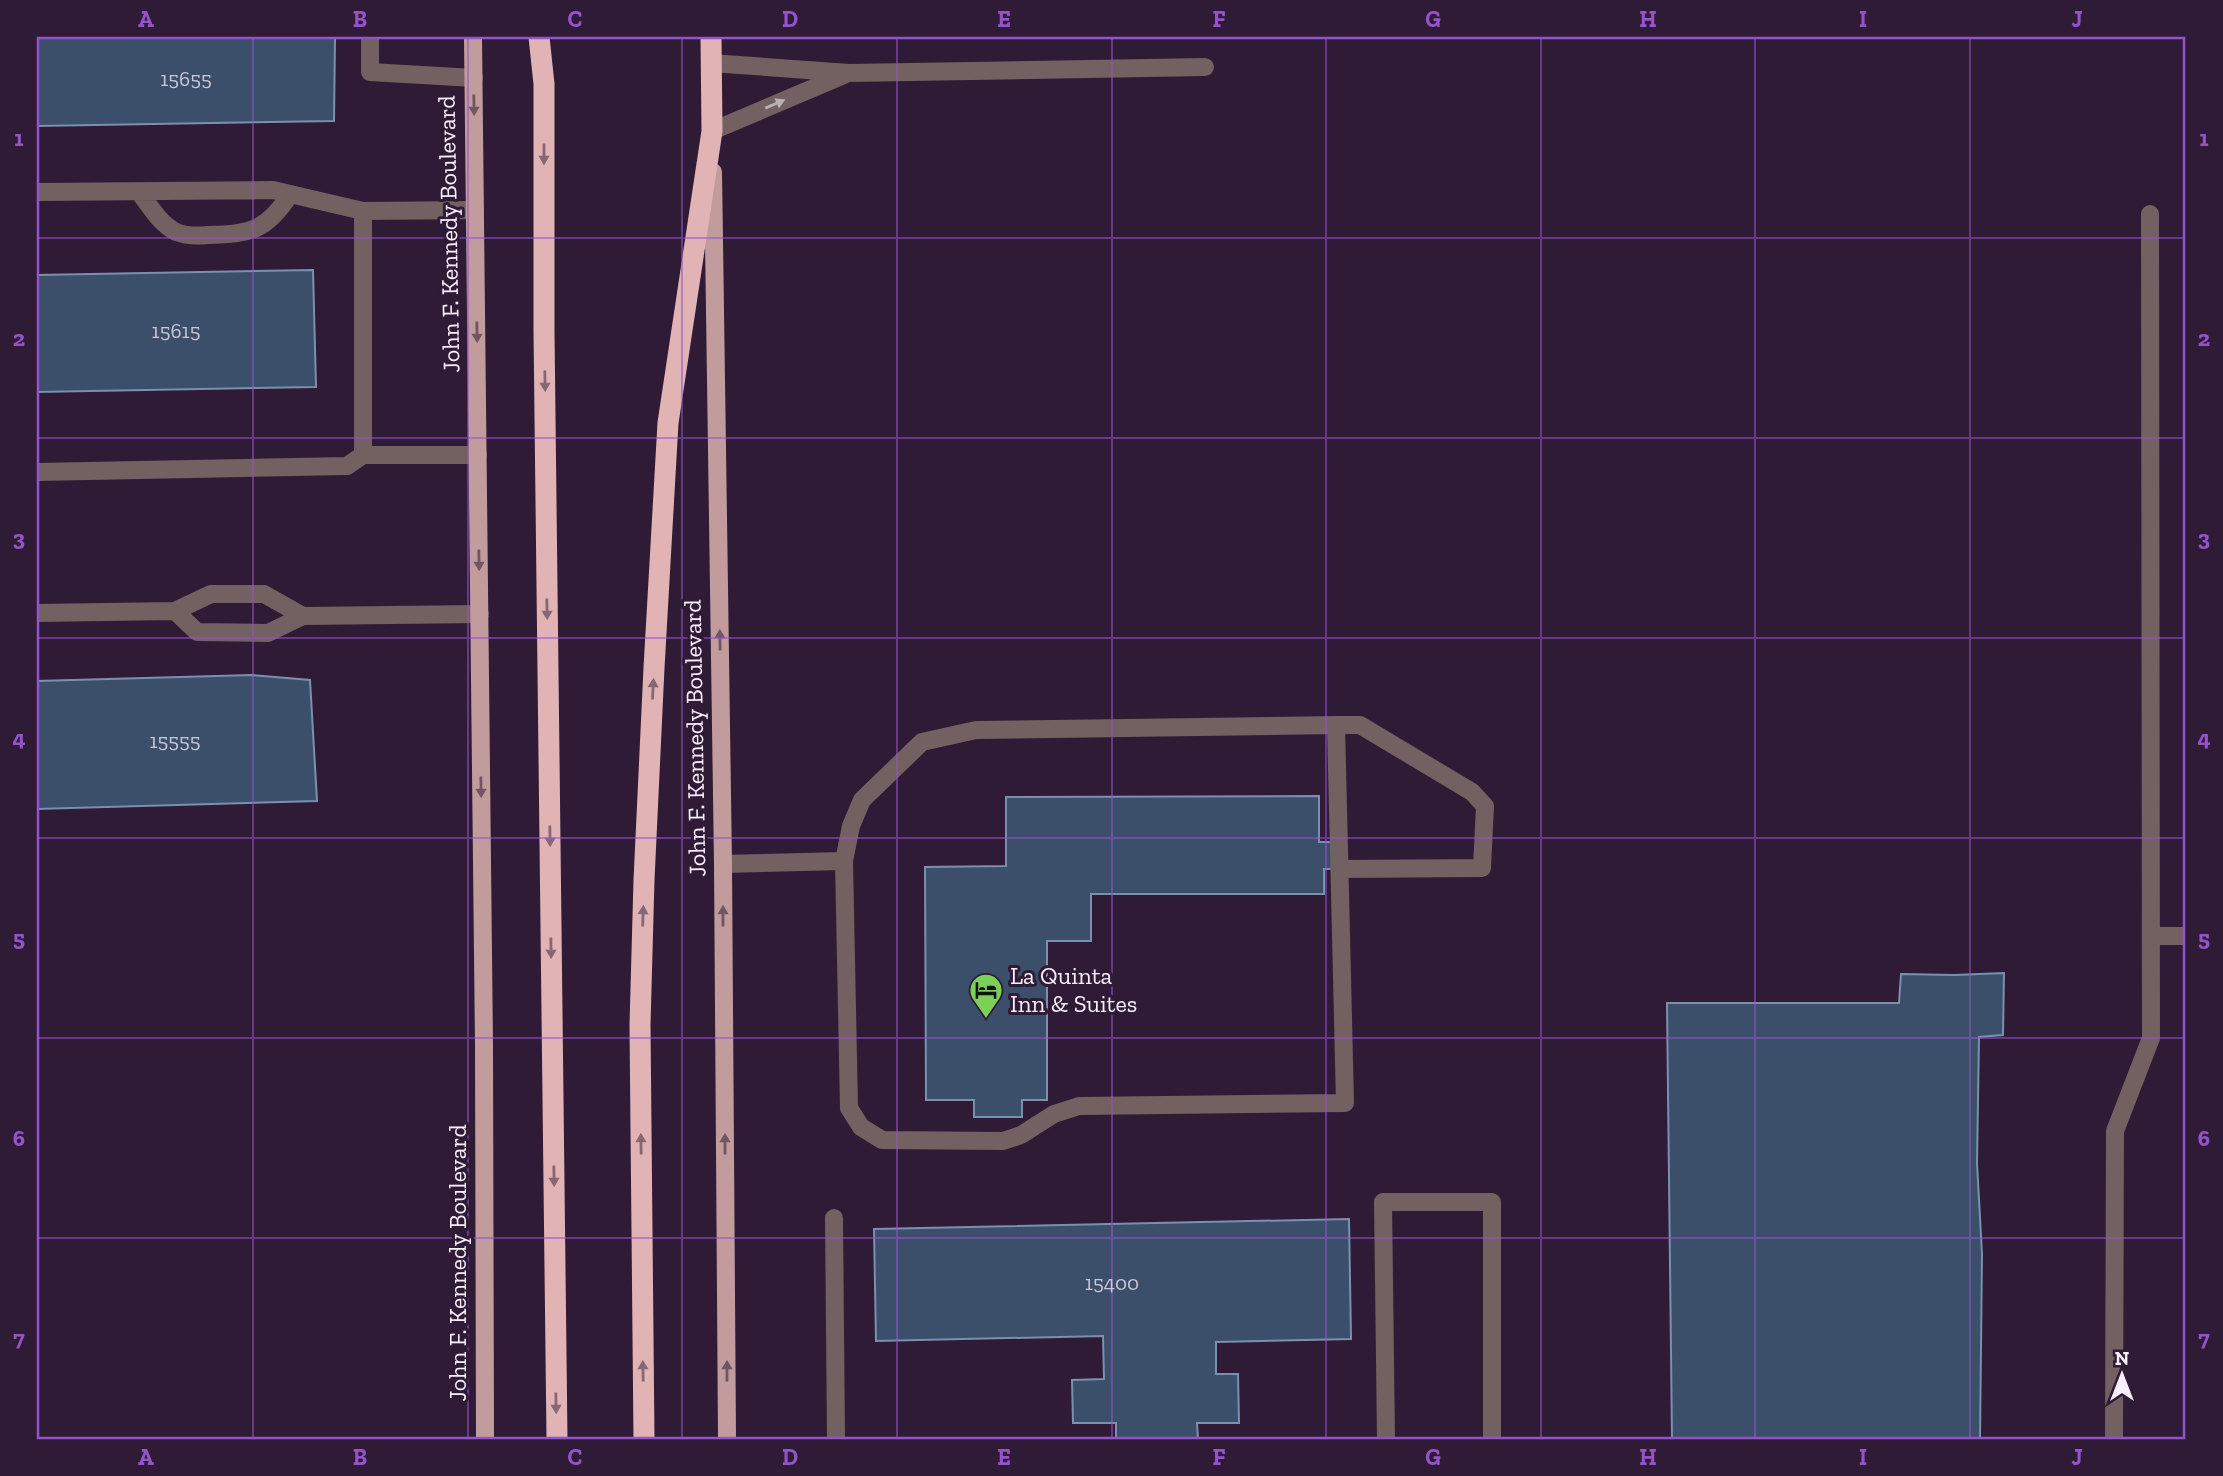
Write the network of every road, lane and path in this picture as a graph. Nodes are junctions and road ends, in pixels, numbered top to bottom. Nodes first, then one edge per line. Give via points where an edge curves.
1 (370, 37) edge
2 (473, 37) edge
3 (539, 37) edge
4 (710, 37) edge
5 (711, 63) junction
6 (1205, 67) dead end
7 (849, 73) junction
8 (474, 78) junction
9 (712, 131) junction
10 (37, 192) edge
11 (139, 192) junction
12 (290, 194) junction
13 (475, 210) junction
14 (363, 211) junction
15 (2150, 214) dead end
16 (363, 455) junction
17 (478, 455) junction
18 (37, 472) edge
19 (175, 611) junction
20 (37, 613) edge
21 (480, 614) junction
22 (303, 616) junction
23 (1336, 725) junction
24 (844, 861) junction
25 (723, 864) junction
26 (1340, 869) junction
27 (2151, 936) junction
28 (2186, 936) edge
29 (834, 1218) dead end
30 (485, 1439) edge
31 (557, 1439) edge
32 (644, 1439) edge
33 (727, 1439) edge
34 (836, 1439) edge
35 (1386, 1439) edge
36 (1492, 1439) edge
37 (2114, 1439) edge

1 - 8 lane via 370,72
2 - 8 main road, John F. Kennedy Boulevard
3 -> 31 highway via 544,84
4 - 5 highway, John F. Kennedy Boulevard
5 - 7 lane
5 - 9 highway, John F. Kennedy Boulevard
6 - 7 lane
9 -> 7 lane
8 -> 13 main road, John F. Kennedy Boulevard
25 -> 9 main road, John F. Kennedy Boulevard
32 -> 9 highway via 640,1026 653,695 668,423
10 - 11 lane
11 - 12 lane via 273,190
11 - 12 lane via 158,218 176,232 192,236 239,235 258,228 278,214
12 - 14 lane
13 - 14 lane
13 -> 17 main road, John F. Kennedy Boulevard
14 - 16 lane
15 - 27 lane
16 - 17 lane
16 - 18 lane via 347,466
17 -> 21 main road, John F. Kennedy Boulevard
19 - 20 lane
19 - 22 lane via 211,594 264,594
19 - 22 lane via 197,632 268,633
21 - 22 lane
21 -> 30 main road, John F. Kennedy Boulevard
23 - 24 lane via 976,730 922,742 862,800
23 - 26 lane
23 - 26 lane via 1360,726 1472,792 1485,806 1482,868
24 - 25 lane
24 - 26 lane via 849,1108 861,1127 882,1140 1003,1141 1079,1106 1345,1103
33 -> 25 main road, John F. Kennedy Boulevard
27 - 28 lane
27 - 37 lane via 2151,1038 2115,1130
29 - 34 lane
35 - 36 lane via 1383,1202 1492,1202

